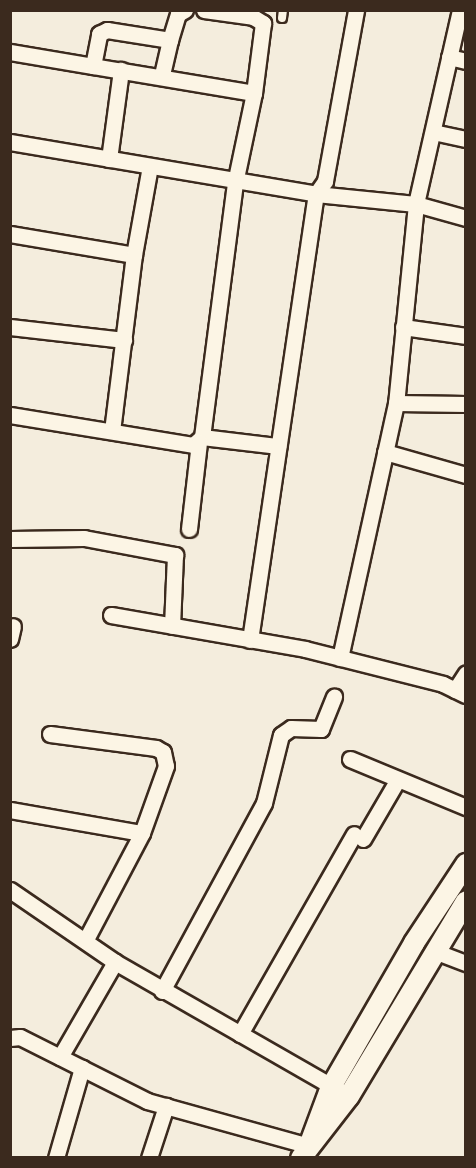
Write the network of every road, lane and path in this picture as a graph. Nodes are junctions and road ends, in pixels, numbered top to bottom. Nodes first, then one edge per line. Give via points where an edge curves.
1 (185, 10) edge
2 (204, 10) edge
3 (356, 10) edge
4 (460, 10) edge
5 (170, 40) junction
6 (10, 52) edge
7 (449, 57) junction
8 (465, 61) edge
9 (93, 66) junction
10 (121, 70) junction
11 (162, 75) junction
12 (254, 93) junction
13 (434, 132) junction
14 (465, 139) edge
15 (10, 142) edge
16 (109, 159) junction
17 (150, 166) junction
18 (235, 183) junction
19 (316, 194) junction
20 (416, 204) junction
21 (465, 218) edge
22 (10, 234) edge
23 (134, 255) junction
24 (10, 327) edge
25 (403, 327) junction
26 (465, 336) edge
27 (123, 340) junction
28 (396, 404) junction
29 (465, 404) edge
30 (10, 415) edge
31 (112, 432) junction
32 (201, 440) junction
33 (278, 446) junction
34 (385, 452) junction
35 (465, 475) edge
36 (189, 529) dead end
37 (10, 539) edge
38 (111, 615) dead end
39 (172, 626) junction
40 (250, 640) junction
41 (340, 658) junction
42 (465, 673) edge
43 (460, 692) edge
44 (334, 697) dead end
45 (50, 734) dead end
46 (350, 759) dead end
47 (398, 779) junction
48 (465, 807) edge
49 (10, 810) edge
50 (142, 833) junction
51 (465, 864) edge
52 (10, 890) edge
53 (465, 901) edge
54 (85, 941) junction
55 (434, 951) junction
56 (115, 962) junction
57 (465, 963) edge
58 (162, 991) junction
59 (240, 1034) junction
60 (10, 1038) edge
61 (60, 1057) junction
62 (82, 1068) junction
63 (340, 1091) junction
64 (166, 1106) junction
65 (305, 1152) edge
66 (56, 1158) edge
67 (149, 1158) edge

1 - 5 street via 178,14
2 - 12 street via 254,17 263,23
3 - 19 street via 325,181
4 - 7 street
5 - 9 street via 102,31
5 - 11 street
6 - 9 street
7 - 8 street
7 - 13 street
9 - 10 street
10 - 11 street
10 - 16 street
11 - 12 street
12 - 18 street
13 - 14 street
13 - 20 street
15 - 16 street
16 - 17 street
17 - 18 street
17 - 23 street
18 - 19 street
18 - 32 street
19 - 20 street
19 - 33 street
20 - 21 street
20 - 25 street
22 - 23 street
23 - 27 street
24 - 27 street
25 - 26 street
25 - 28 street
27 - 31 street
28 - 29 street
28 - 34 street
30 - 31 street
31 - 32 street
32 - 33 street
32 - 36 street
33 - 40 street
34 - 35 street
34 - 41 street
37 - 39 street via 84,538 175,555
38 - 39 street
39 - 40 street
40 - 41 street
41 - 43 street
42 - 43 street
44 - 58 street via 321,729 291,728 281,735 264,802
45 - 50 street via 163,752 166,766
46 - 47 street
47 - 48 street
47 - 59 street via 358,837
49 - 50 street
50 - 54 street
51 - 63 street via 414,943
52 - 54 street
53 - 55 street
54 - 56 street
55 - 57 street
55 - 63 street
56 - 58 street
56 - 61 street
58 - 59 street
59 - 63 street
60 - 61 street via 20,1037
61 - 62 street
62 - 64 street via 147,1101
62 - 66 street
63 - 65 street
64 - 65 street
64 - 67 street

